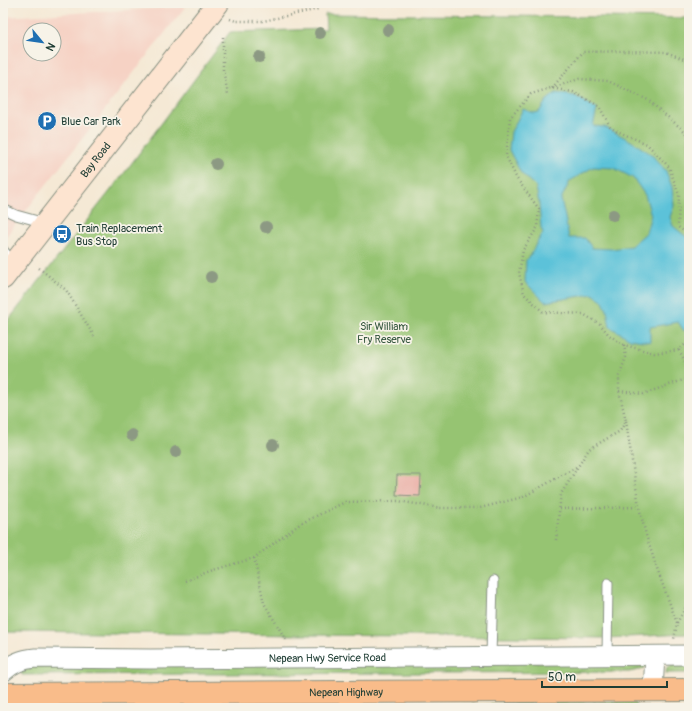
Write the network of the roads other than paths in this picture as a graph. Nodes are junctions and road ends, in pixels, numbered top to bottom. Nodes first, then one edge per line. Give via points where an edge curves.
1 (218, 3) edge
2 (3, 209) edge
3 (46, 223) junction
4 (7, 264) edge
5 (493, 581) dead end
6 (608, 582) dead end
7 (663, 655) junction
8 (689, 655) edge
9 (492, 656) junction
10 (607, 656) junction
11 (3, 672) edge
12 (689, 690) edge
13 (3, 694) edge
14 (653, 699) edge

1 - 3 main road, Bay Road
2 - 3 lane
3 - 4 main road, Bay Road
5 - 9 lane
6 - 10 lane
7 - 8 street, Nepean Hwy Service Road
7 - 10 street, Nepean Hwy Service Road
7 - 14 street
9 - 10 street, Nepean Hwy Service Road
9 - 11 street, Nepean Hwy Service Road via 35,658 18,662
12 - 14 highway, Nepean Highway
13 - 14 highway, Nepean Highway

